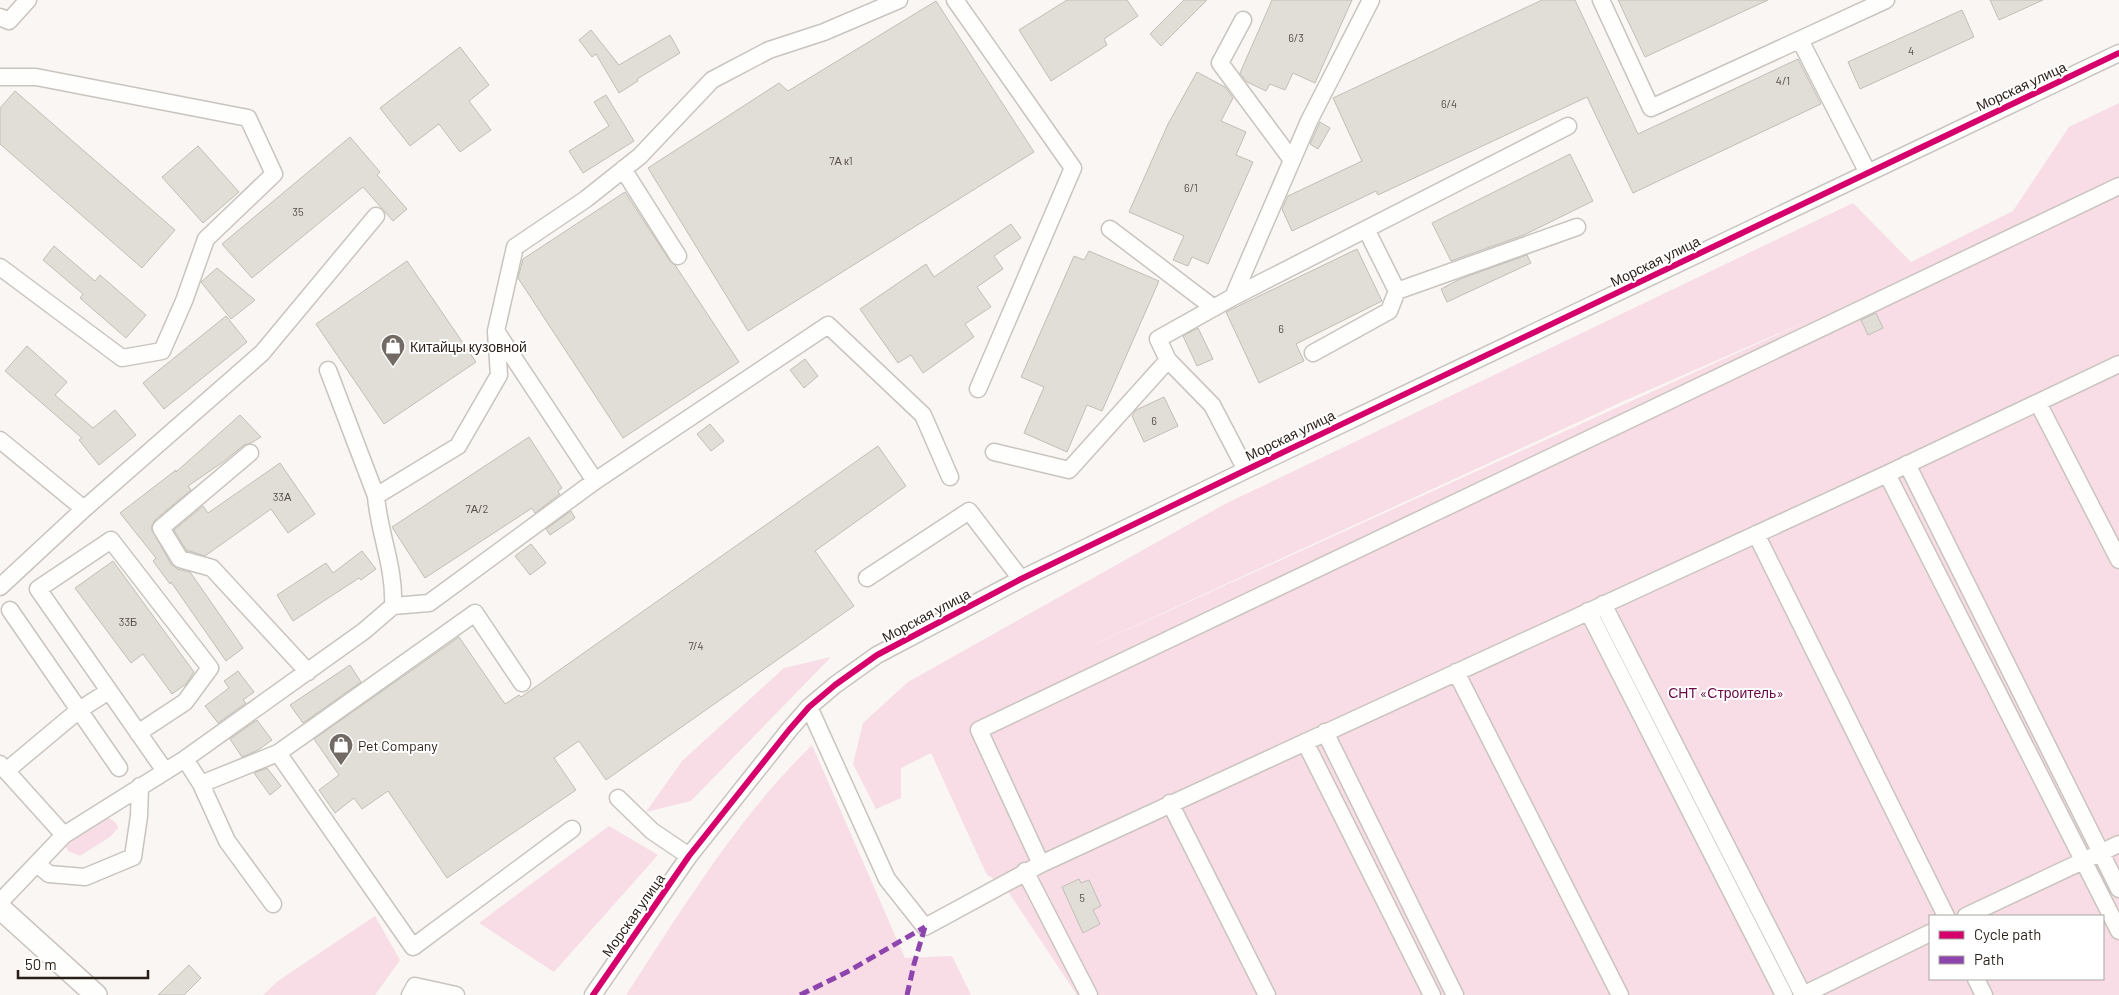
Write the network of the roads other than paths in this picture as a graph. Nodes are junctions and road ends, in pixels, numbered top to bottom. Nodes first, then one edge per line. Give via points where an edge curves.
1 (28, 0) edge
2 (899, 0) edge
3 (955, 0) edge
4 (1371, 0) edge
5 (1601, 0) edge
6 (1886, 0) edge
7 (0, 17) edge
8 (1243, 20) dead end
9 (1800, 40) junction
10 (2119, 53) edge
11 (0, 77) edge
12 (1568, 126) dead end
13 (1292, 160) junction
14 (623, 169) junction
15 (1868, 173) junction
16 (2119, 186) edge
17 (376, 216) dead end
18 (1577, 227) dead end
19 (1110, 229) dead end
20 (1366, 229) junction
21 (678, 256) dead end
22 (0, 267) edge
23 (1397, 291) junction
24 (1233, 297) junction
25 (1214, 308) junction
26 (496, 331) junction
27 (1313, 353) dead end
28 (1168, 360) junction
29 (2119, 364) edge
30 (328, 370) dead end
31 (978, 390) dead end
32 (2038, 403) junction
33 (0, 440) edge
34 (994, 452) dead end
35 (250, 453) dead end
36 (1907, 464) junction
37 (1246, 470) junction
38 (1887, 474) junction
39 (950, 477) dead end
40 (595, 481) junction
41 (376, 496) junction
42 (84, 509) junction
43 (1756, 534) junction
44 (2119, 560) edge
45 (867, 578) dead end
46 (1021, 579) junction
47 (0, 587) edge
48 (1603, 604) junction
49 (393, 606) junction
50 (10, 610) dead end
51 (1588, 611) junction
52 (308, 672) junction
53 (1456, 672) junction
54 (522, 683) dead end
55 (109, 691) junction
56 (809, 707) junction
57 (79, 710) junction
58 (1324, 732) junction
59 (138, 733) junction
60 (1305, 742) junction
61 (278, 753) junction
62 (185, 759) junction
63 (3, 767) edge
64 (119, 768) dead end
65 (165, 771) junction
66 (201, 784) junction
67 (140, 786) junction
68 (618, 798) dead end
69 (1170, 803) junction
70 (572, 829) dead end
71 (64, 835) junction
72 (2119, 844) edge
73 (2100, 852) junction
74 (689, 856) junction
75 (2084, 860) junction
76 (37, 864) junction
77 (1041, 864) junction
78 (1025, 871) junction
79 (2119, 889) edge
80 (0, 902) edge
81 (273, 904) dead end
82 (0, 908) edge
83 (1946, 915) edge
84 (1968, 915) edge
85 (2119, 931) edge
86 (1929, 933) edge
87 (1976, 980) edge
88 (96, 995) edge
89 (410, 995) edge
90 (456, 995) edge
91 (593, 995) edge
92 (1089, 995) edge
93 (1267, 995) edge
94 (1432, 995) edge
95 (1455, 995) edge
96 (1620, 995) edge
97 (1784, 995) edge
98 (1803, 995) edge
99 (1984, 995) edge

1 - 7 street via 10,22
2 - 14 street via 824,32 769,50 712,80 640,156
3 - 31 street via 1073,168
4 - 13 street
5 - 9 street via 1652,108
6 - 9 street
8 - 13 street via 1220,63
9 - 15 street
10 - 15 street, Морская улица
11 - 22 street via 36,77 248,118 274,174 206,239 162,350 122,358
12 - 20 street
13 - 24 street
14 - 21 street
14 - 26 street via 586,199 515,247
15 - 37 street, Морская улица
16 - 77 street via 979,730
17 - 42 street via 262,353
18 - 23 street
19 - 25 street
20 - 23 street
20 - 24 street
23 - 27 street via 1389,311
24 - 25 street
25 - 28 street via 1158,339
26 - 40 street
26 - 41 street via 499,376 458,446
28 - 34 street via 1069,470
28 - 37 street via 1212,405
29 - 32 street
30 - 41 street
32 - 36 street
32 - 44 street
33 - 42 street
35 - 52 street via 161,528 180,559 212,568
36 - 38 street
36 - 73 street
37 - 46 street, Морская улица
38 - 43 street
38 - 75 street
39 - 40 street via 923,415 828,325
40 - 49 street via 429,602
41 - 49 street via 377,514 394,584
42 - 47 street
43 - 48 street
43 - 83 street
45 - 46 street via 969,511
46 - 56 street, Морская улица via 877,655
48 - 51 street
48 - 98 street
49 - 52 street
50 - 57 street
51 - 53 street
51 - 97 street
52 - 62 street
53 - 58 street
53 - 96 street
54 - 61 street via 475,613
55 - 57 street
55 - 59 street
55 - 59 street via 38,589 111,540 210,668 185,702
56 - 74 street, Морская улица
56 - 78 street via 887,879 925,928
57 - 63 street
57 - 64 street
58 - 60 street
58 - 95 street
59 - 65 street
60 - 69 street
60 - 94 street
61 - 66 street
61 - 70 street via 413,948
62 - 65 street
62 - 66 street
63 - 71 street
65 - 67 street
66 - 81 street via 227,840
67 - 71 street
67 - 76 street via 133,857 85,877 49,874
68 - 74 street via 652,831
69 - 77 street
69 - 93 street
71 - 76 street
72 - 73 street
73 - 75 street
73 - 79 street
74 - 91 street, Морская улица
75 - 84 street
75 - 85 street
76 - 80 street
77 - 78 street
78 - 92 street
82 - 88 main road
86 - 98 street
87 - 99 street
89 - 90 street via 415,986

